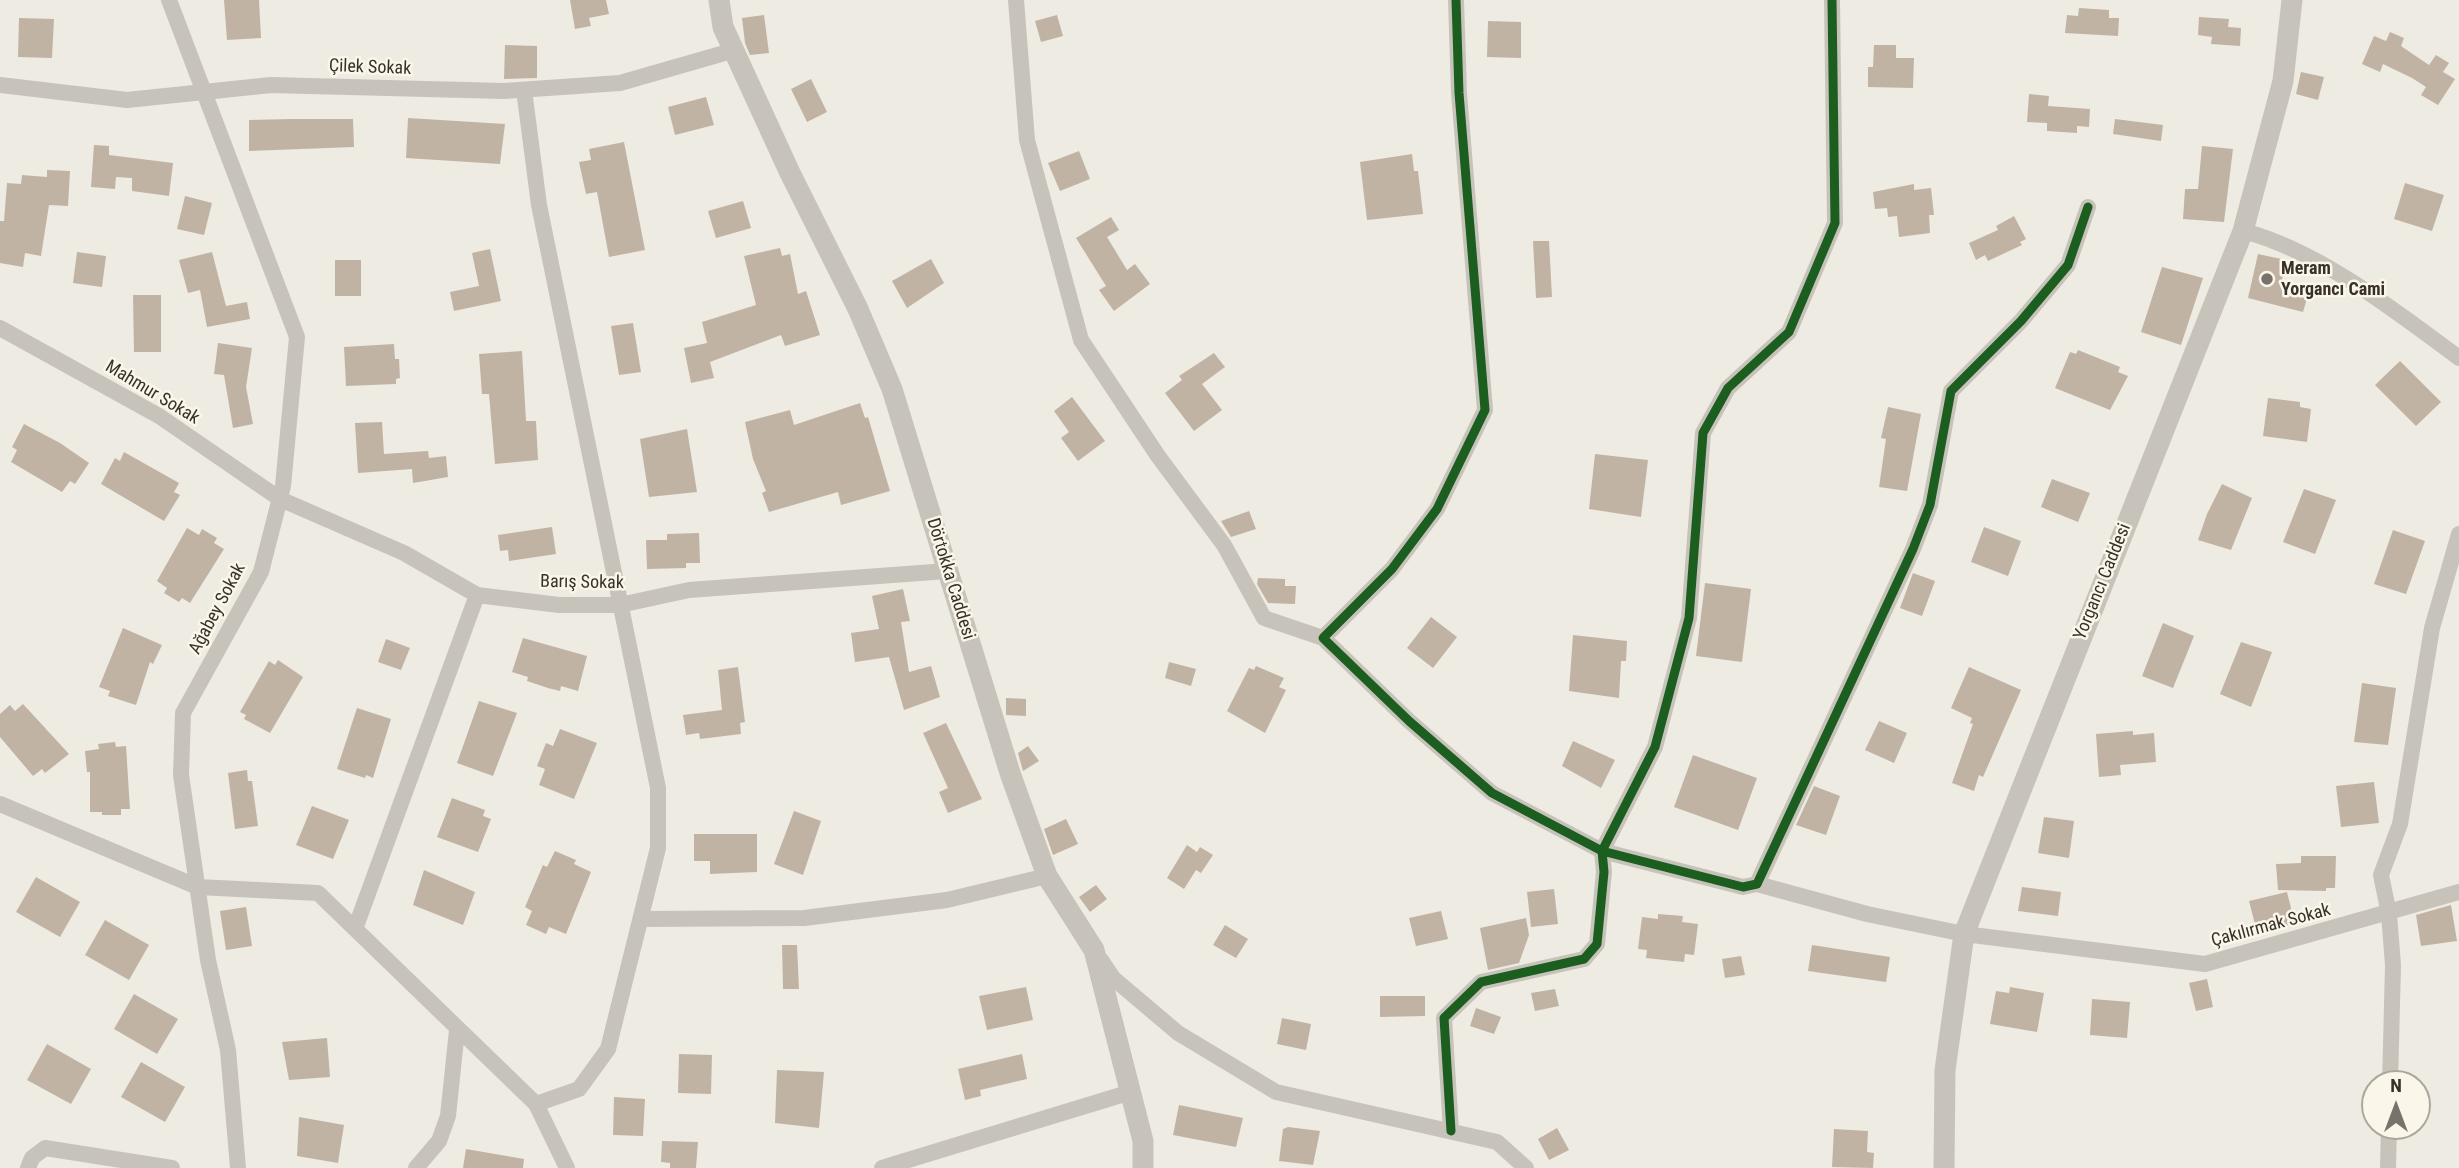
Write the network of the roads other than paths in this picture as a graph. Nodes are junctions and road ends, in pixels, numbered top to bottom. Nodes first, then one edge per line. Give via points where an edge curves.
1 (169, 0) edge
2 (719, 0) edge
3 (1016, 0) edge
4 (1456, 0) edge
5 (1832, 0) edge
6 (2292, 0) edge
7 (735, 50) junction
8 (0, 85) edge
9 (202, 90) junction
10 (524, 90) junction
11 (2088, 207) dead end
12 (2243, 231) junction
13 (0, 328) edge
14 (2459, 358) edge
15 (280, 499) junction
16 (2459, 534) edge
17 (947, 571) junction
18 (477, 595) junction
19 (620, 606) junction
20 (1323, 638) junction
21 (0, 804) edge
22 (1602, 851) junction
23 (1047, 876) junction
24 (1757, 884) junction
25 (198, 887) junction
26 (2459, 892) edge
27 (2389, 914) junction
28 (641, 919) junction
29 (355, 929) junction
30 (1964, 934) junction
31 (1094, 950) junction
32 (457, 1030) junction
33 (2390, 1070) edge
34 (1131, 1093) junction
35 (536, 1104) junction
36 (1451, 1131) junction
37 (2389, 1140) edge
38 (892, 1166) edge
39 (28, 1168) edge
40 (172, 1168) edge
41 (238, 1168) edge
42 (416, 1168) edge
43 (569, 1168) edge
44 (1143, 1168) edge
45 (1526, 1168) edge
46 (1944, 1168) edge
47 (2388, 1168) edge

1 - 9 street, Ağabey Sokak
2 - 7 street, Dörtokka Caddesi via 723,27
3 - 20 street via 1027,140 1081,340 1224,545 1264,618
4 - 20 street via 1459,93 1485,410 1437,509 1392,569
5 - 22 street via 1835,223 1789,332 1728,388 1703,433 1689,618 1655,747
6 - 12 street, Yorgancı Caddesi via 2283,81
7 - 10 street, Çilek Sokak via 620,83
7 - 17 street, Dörtokka Caddesi via 892,389
8 - 9 street, Çilek Sokak via 127,100
9 - 10 street, Çilek Sokak via 271,85
9 - 15 street, Ağabey Sokak via 297,337
10 - 19 street via 539,205
11 - 24 street via 2068,265 2021,321 1951,391 1930,505 1913,549
12 - 14 street via 2265,236 2357,285
12 - 30 street, Yorgancı Caddesi
13 - 15 street, Mahmur Sokak via 159,416
15 - 18 street, Barış Sokak via 404,553
15 - 25 street, Ağabey Sokak via 261,572 183,713 181,775
16 - 27 street via 2432,628 2400,824 2381,875
17 - 19 street, Barış Sokak via 689,590
17 - 23 street, Dörtokka Caddesi
18 - 19 street, Barış Sokak via 559,605
18 - 29 street
19 - 28 street via 658,788 658,848
20 - 22 street, Çakılırmak Sokak via 1492,793
21 - 25 street
22 - 24 street, Çakılırmak Sokak via 1743,887
22 - 36 street via 1597,944 1584,959 1481,982 1444,1018
23 - 28 street via 947,900 804,918
23 - 31 street, Dörtokka Caddesi
24 - 30 street, Çakılırmak Sokak
25 - 29 street via 318,893
25 - 41 street, Ağabey Sokak via 228,1050
26 - 27 street, Çakılırmak Sokak
27 - 30 street, Çakılırmak Sokak via 2205,964
27 - 33 street via 2393,965
28 - 35 street via 608,1049 579,1089
29 - 32 street
30 - 46 street, Yorgancı Caddesi via 1945,1070
31 - 34 street, Dörtokka Caddesi
31 - 36 street via 1113,978 1178,1033 1276,1093
32 - 35 street
32 - 42 street via 448,1116 439,1141
34 - 38 street
34 - 44 street, Dörtokka Caddesi via 1143,1141
35 - 43 street
36 - 45 street via 1497,1142
37 - 47 street
39 - 40 street via 45,1148

